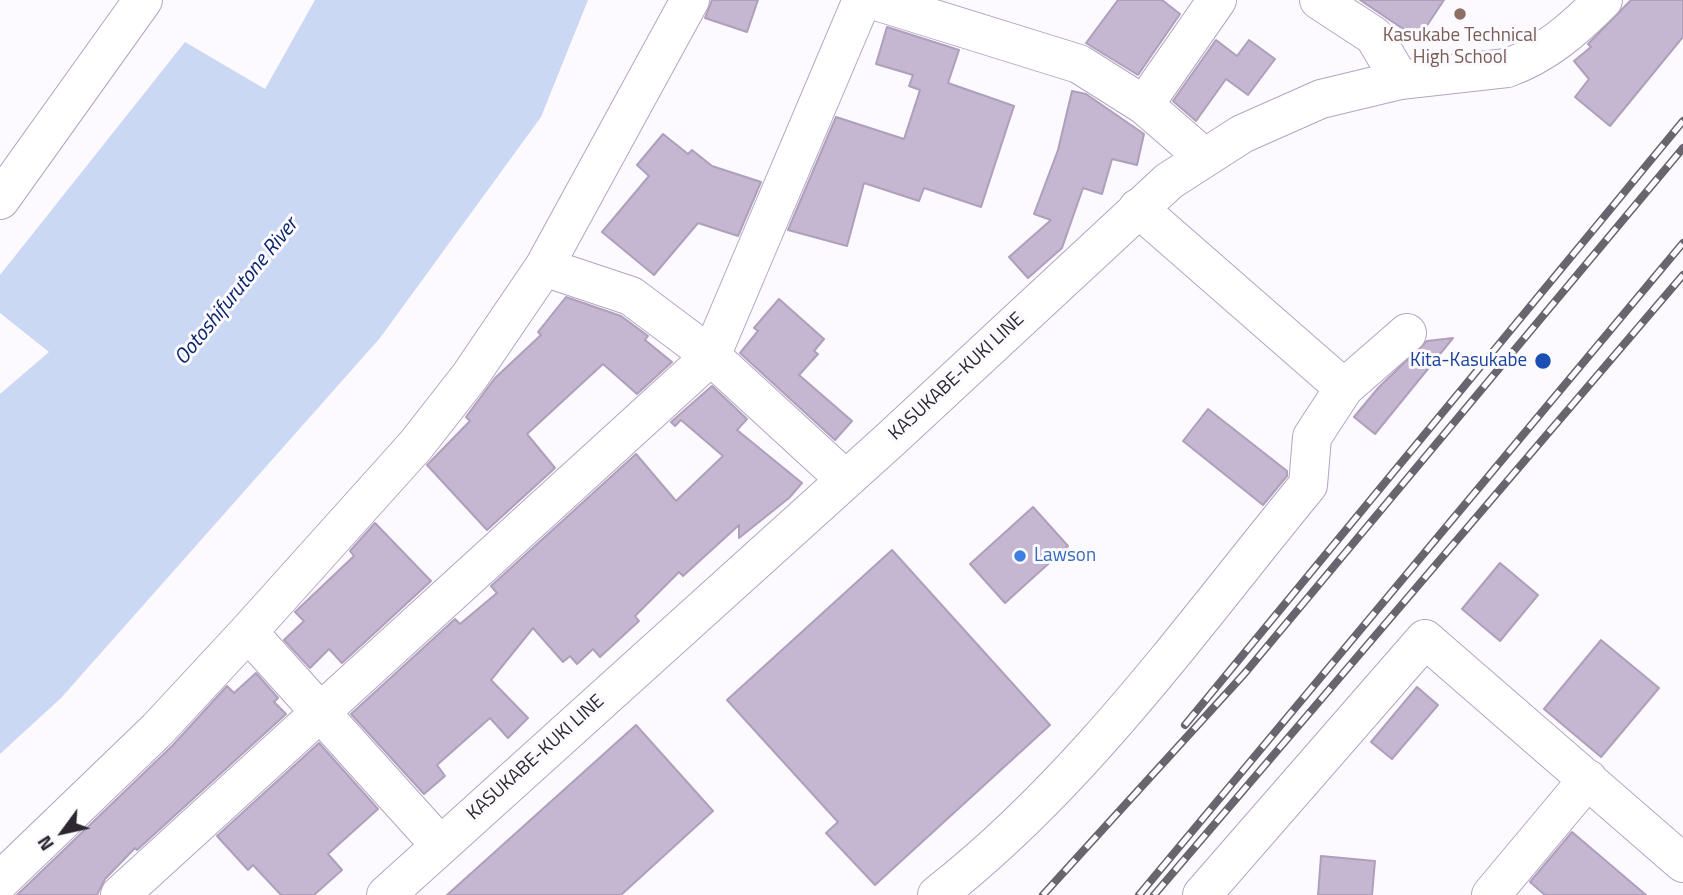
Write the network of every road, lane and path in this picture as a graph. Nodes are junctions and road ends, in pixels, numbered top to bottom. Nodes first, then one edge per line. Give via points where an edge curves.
1 (143, 0) edge
2 (690, 0) edge
3 (862, 0) edge
4 (873, 0) edge
5 (1217, 0) edge
6 (1319, 0) edge
7 (1603, 0) edge
8 (1400, 80) junction
9 (1144, 105) junction
10 (1204, 157) junction
11 (0, 200) edge
12 (1138, 208) junction
13 (544, 267) junction
14 (1407, 333) dead end
15 (711, 356) junction
16 (1344, 388) junction
17 (845, 479) junction
18 (248, 632) junction
19 (321, 713) junction
20 (1588, 779) junction
21 (440, 845) junction
22 (1683, 863) edge
23 (0, 881) edge
24 (120, 895) edge
25 (386, 895) edge
26 (937, 895) edge
27 (1202, 895) edge
28 (1491, 895) edge

1 - 11 street
2 - 13 street
3 - 15 street
4 - 9 street via 1079,64
5 - 9 street
6 - 8 street via 1374,36
7 - 8 street, KASUKABE-KUKI LINE via 1561,40 1527,61 1507,68
8 - 10 street, KASUKABE-KUKI LINE via 1321,99 1241,134
9 - 10 street
10 - 12 street, KASUKABE-KUKI LINE
12 - 16 street
12 - 17 street, KASUKABE-KUKI LINE
13 - 15 street via 631,296
13 - 18 street via 470,376 416,445
14 - 16 street
15 - 17 street
15 - 19 street
16 - 26 street via 1312,438 1308,485 1115,720 1039,804
17 - 21 street, KASUKABE-KUKI LINE
18 - 19 street
18 - 23 street via 157,730
19 - 21 street
19 - 24 street
20 - 22 street
20 - 27 street via 1425,639
20 - 28 street
21 - 25 street, KASUKABE-KUKI LINE

